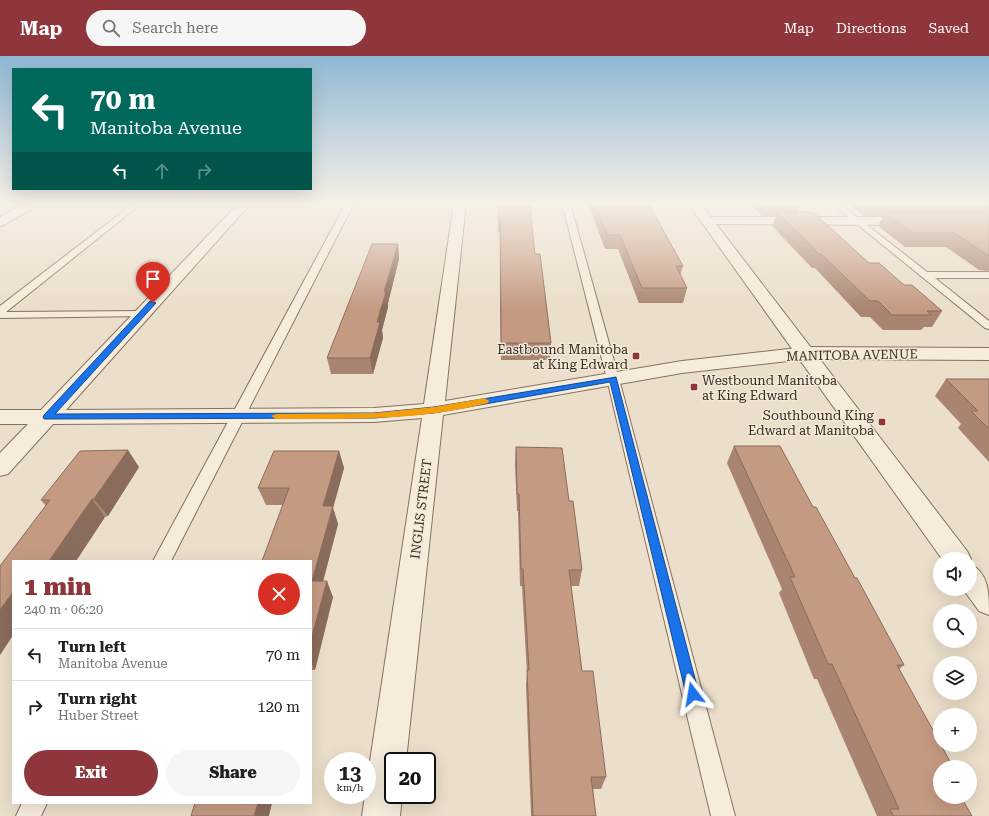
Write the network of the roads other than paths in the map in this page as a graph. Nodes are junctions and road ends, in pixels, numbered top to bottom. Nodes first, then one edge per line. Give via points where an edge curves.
1 (93, 238) edge
2 (212, 238) edge
3 (331, 238) edge
4 (456, 238) edge
5 (575, 238) edge
6 (720, 238) edge
7 (879, 238) edge
8 (989, 275) edge
9 (925, 276) junction
10 (0, 311) edge
11 (0, 314) edge
12 (143, 314) junction
13 (989, 326) edge
14 (806, 353) junction
15 (989, 354) edge
16 (613, 379) junction
17 (434, 410) junction
18 (0, 417) edge
19 (47, 417) junction
20 (238, 417) junction
21 (0, 468) edge
22 (952, 552) edge
23 (163, 560) edge
24 (977, 586) edge
25 (989, 602) edge
26 (34, 804) edge
27 (28, 816) edge
28 (381, 816) edge
29 (723, 816) edge

1 - 10 lane
2 - 12 street
3 - 20 lane
4 - 17 street, INGLIS STREET
5 - 16 lane
6 - 14 street
7 - 9 lane
8 - 9 lane
9 - 13 lane
11 - 12 lane
12 - 19 street
14 - 15 street, MANITOBA AVENUE
14 - 16 street, MANITOBA AVENUE via 682,367
14 - 22 street
16 - 17 street, MANITOBA AVENUE
16 - 29 lane
17 - 20 street, MANITOBA AVENUE via 374,415
17 - 28 street, INGLIS STREET
18 - 19 street, MANITOBA AVENUE
19 - 20 street, MANITOBA AVENUE
19 - 21 street
20 - 23 lane
24 - 25 street
26 - 27 lane

